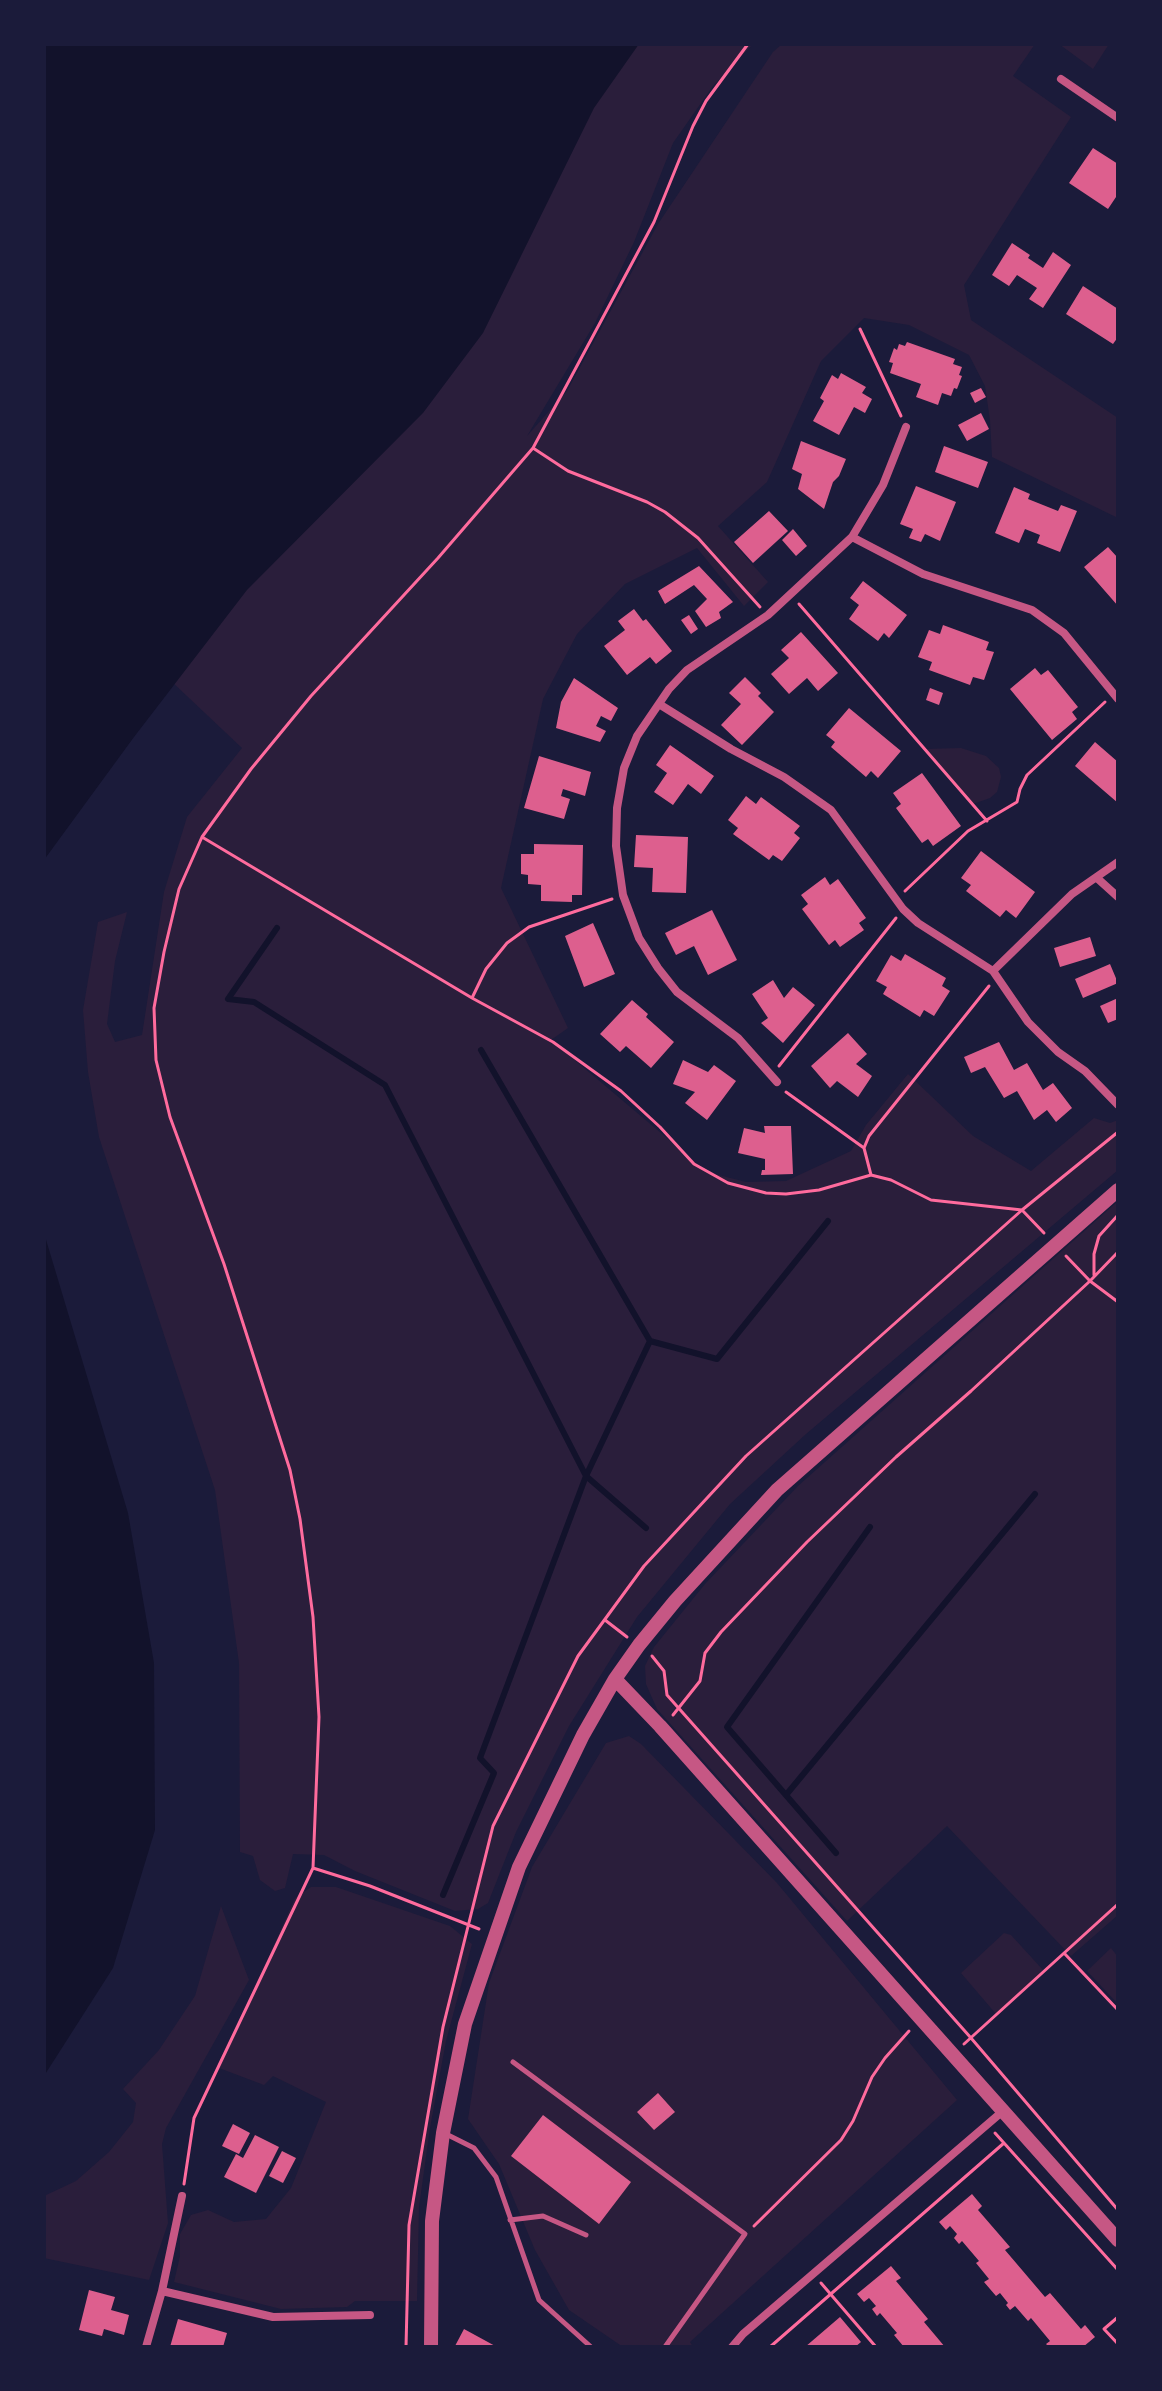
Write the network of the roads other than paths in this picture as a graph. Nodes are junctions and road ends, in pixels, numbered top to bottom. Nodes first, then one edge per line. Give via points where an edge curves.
1 (1061, 79) dead end
2 (1118, 118) edge
3 (906, 427) road end
4 (852, 537) junction
5 (1116, 696) edge
6 (659, 704) junction
7 (1118, 862) edge
8 (1097, 878) junction
9 (1118, 897) edge
10 (995, 974) junction
11 (774, 1079) road end
12 (1118, 1105) edge
13 (1118, 1190) edge
14 (615, 1679) junction
15 (513, 2062) dead end
16 (1003, 2111) junction
17 (443, 2133) junction
18 (182, 2196) road end
19 (510, 2220) junction
20 (586, 2235) dead end
21 (1118, 2240) edge
22 (162, 2291) junction
23 (370, 2315) dead end
24 (146, 2347) edge
25 (431, 2347) edge
26 (591, 2347) edge
27 (665, 2347) edge
28 (732, 2347) edge

1 - 2 street
3 - 4 street via 883,485
4 - 5 street via 923,574 1032,610 1064,633
4 - 6 street via 768,615 687,670
6 - 10 street via 831,810 903,909
6 - 11 street via 624,768 616,846 623,895 639,938 677,992 738,1038
7 - 8 street
8 - 9 street
8 - 10 street via 1072,894
10 - 12 street via 1028,1022
13 - 14 street via 777,1490 716,1554
14 - 16 street
14 - 17 street via 519,1867 465,2024
15 - 27 lane via 745,2234
16 - 21 street
16 - 28 street
17 - 19 lane via 474,2148 496,2177
17 - 25 street via 432,2221
18 - 22 street
19 - 20 lane via 543,2216
19 - 26 lane via 539,2300
22 - 23 street via 273,2317
22 - 24 street

